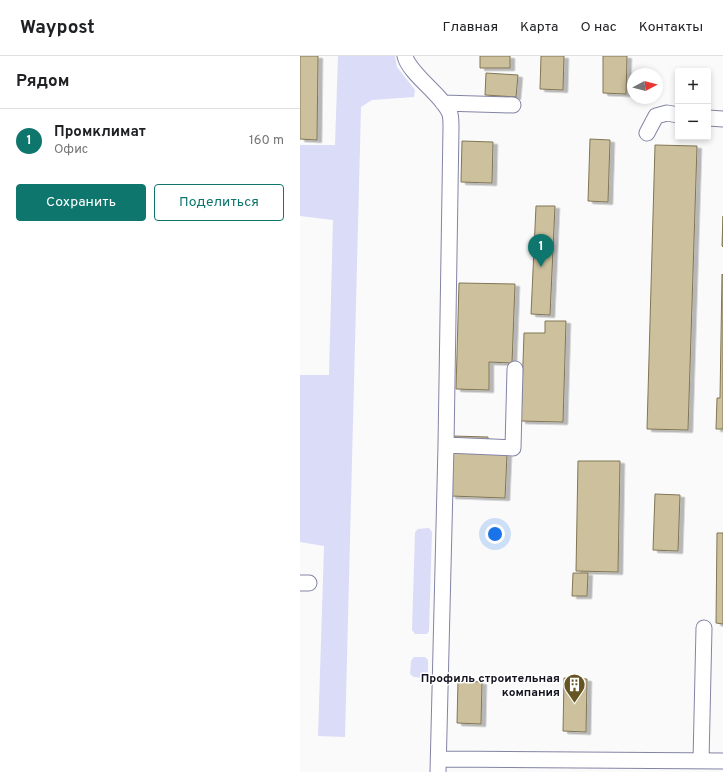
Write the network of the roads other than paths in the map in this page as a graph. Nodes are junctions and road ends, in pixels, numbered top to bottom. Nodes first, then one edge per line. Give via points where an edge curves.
1 (405, 56) edge
2 (443, 103) junction
3 (513, 105) dead end
4 (675, 114) edge
5 (711, 118) edge
6 (723, 119) edge
7 (647, 133) dead end
8 (515, 369) dead end
9 (446, 445) junction
10 (704, 628) dead end
11 (701, 761) junction
12 (719, 764) edge
13 (439, 766) edge

1 - 2 street via 412,68
2 - 3 street
2 - 9 street via 450,114 451,127
4 - 7 street via 656,116
5 - 6 street
8 - 9 street via 513,448
9 - 13 street
10 - 11 street
11 - 12 street
11 - 13 street

